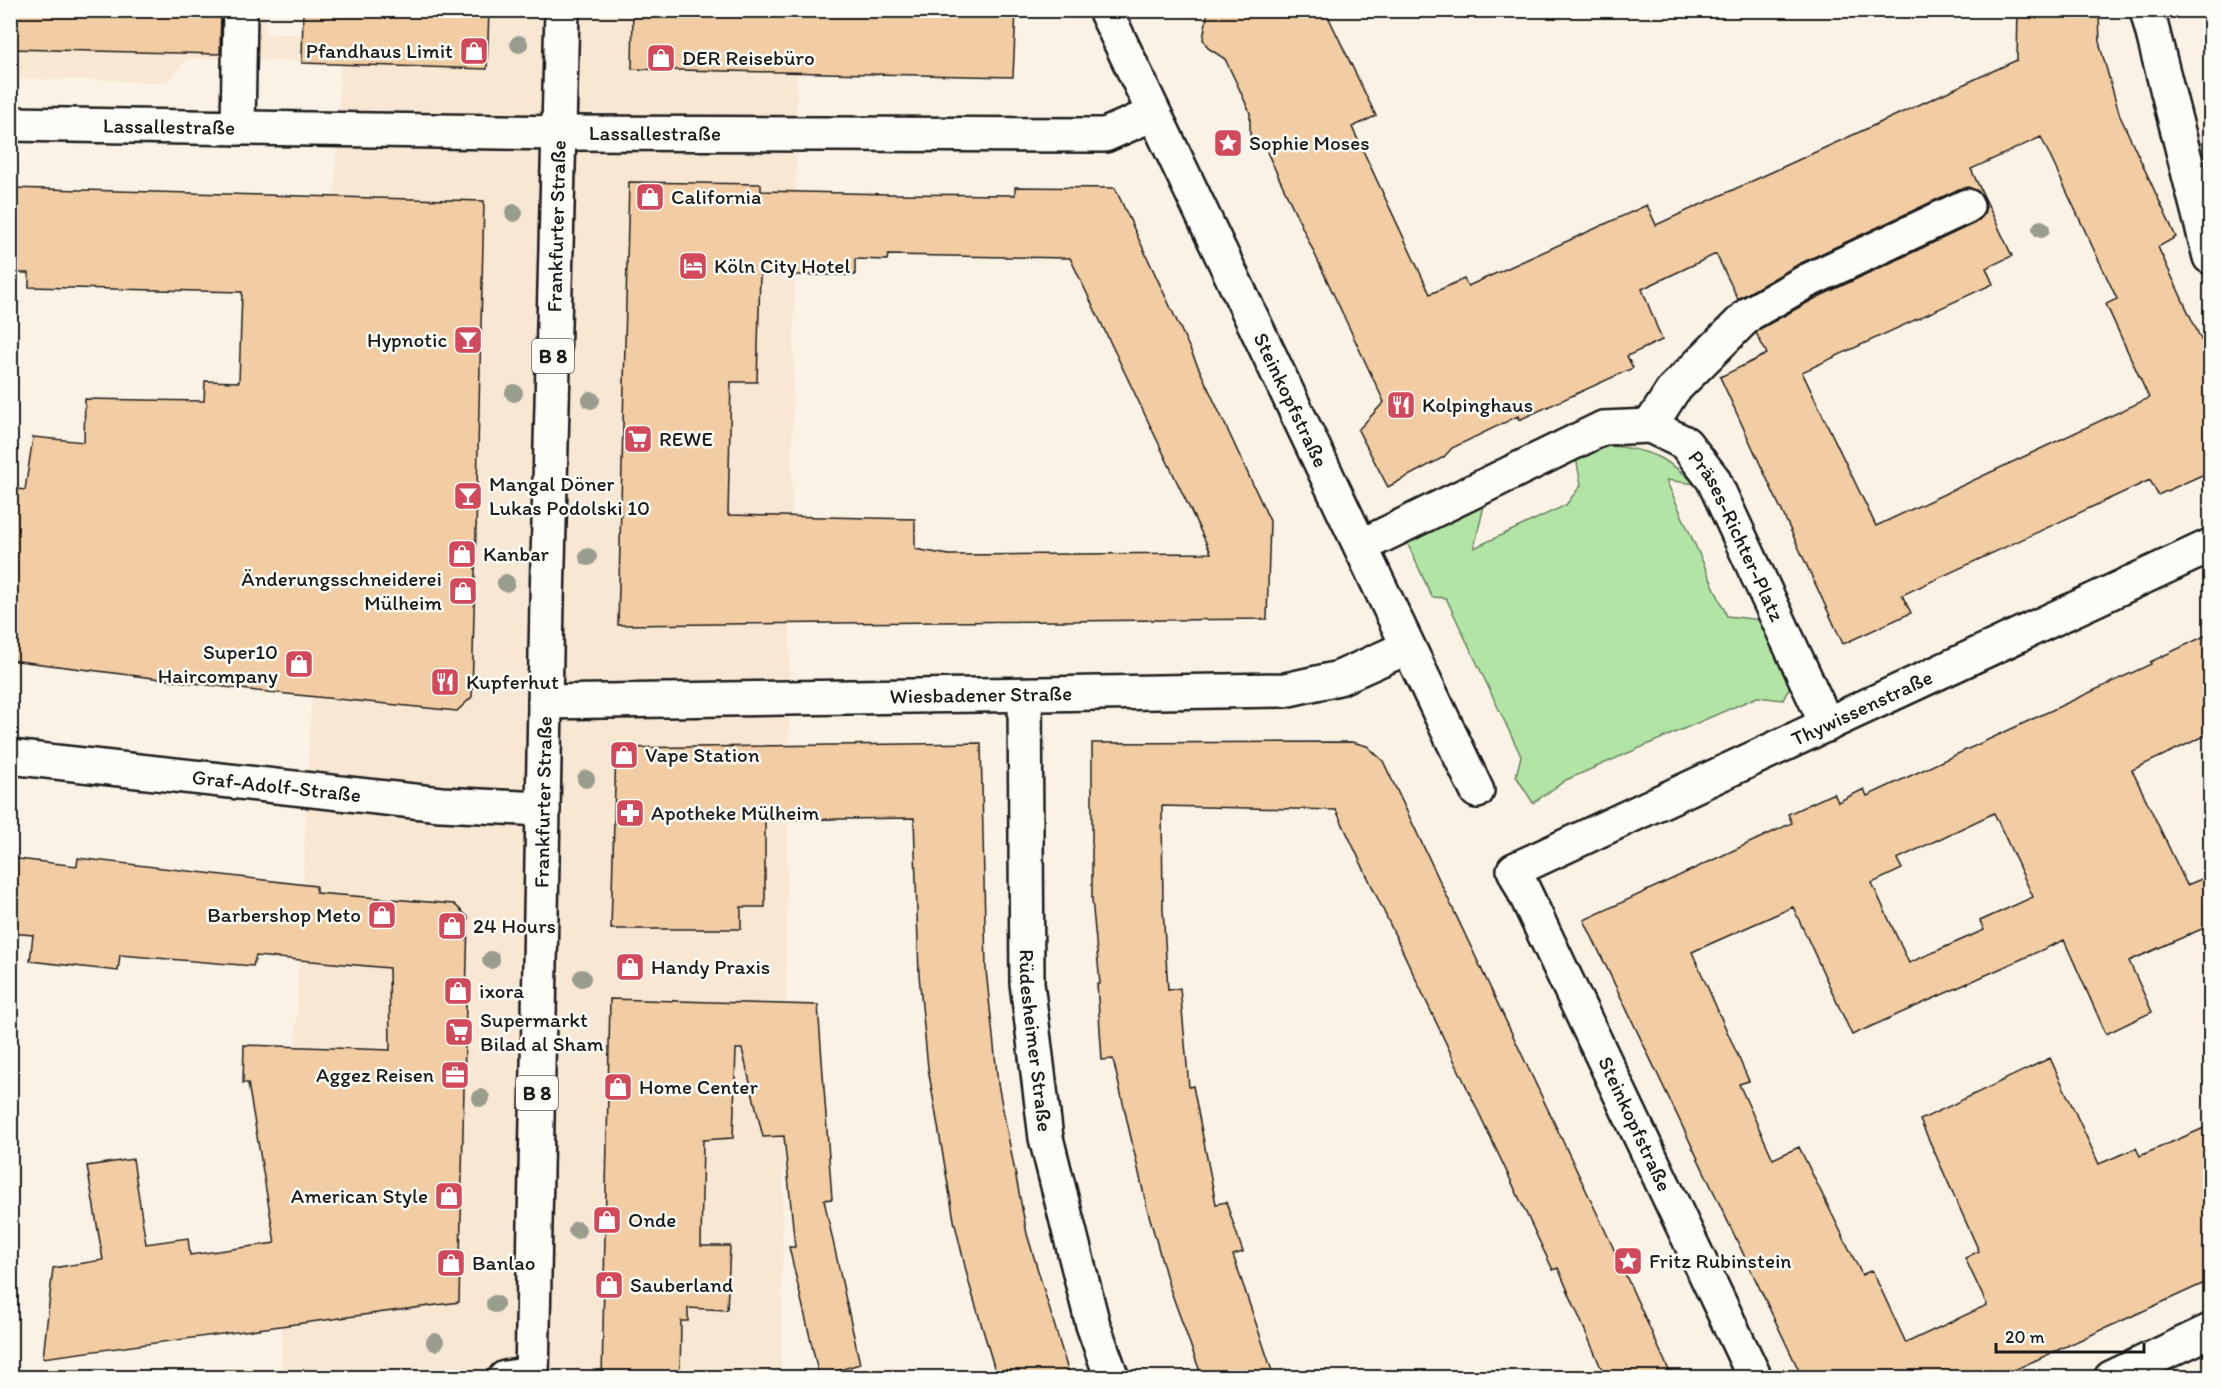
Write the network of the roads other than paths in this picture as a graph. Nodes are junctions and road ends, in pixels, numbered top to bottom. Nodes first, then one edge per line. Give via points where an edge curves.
1 (240, 10) edge
2 (562, 10) edge
3 (1105, 10) edge
4 (2147, 10) edge
5 (1153, 114) junction
6 (10, 124) edge
7 (238, 128) junction
8 (559, 133) junction
9 (1966, 206) dead end
10 (2211, 257) edge
11 (1650, 426) junction
12 (1361, 546) junction
13 (2211, 546) edge
14 (1408, 647) junction
15 (1025, 695) junction
16 (545, 702) junction
17 (1827, 725) junction
18 (10, 757) edge
19 (1477, 791) dead end
20 (543, 808) junction
21 (1514, 870) joint
22 (2211, 1330) edge
23 (523, 1376) edge
24 (1112, 1377) edge
25 (1755, 1377) edge
26 (2111, 1377) edge

1 - 7 street
2 - 8 street, Frankfurter Straße / B 8
3 - 5 street, Steinkopfstraße
4 - 10 street
5 - 8 street, Lassallestraße via 1106,135
5 - 12 street, Steinkopfstraße
6 - 7 street, Lassallestraße
7 - 8 street, Lassallestraße
8 - 16 street, Frankfurter Straße / B 8
9 - 11 street via 1807,281 1749,314 1673,390
11 - 12 street, Präses-Richter-Platz via 1603,429
11 - 17 street, Präses-Richter-Platz via 1685,443 1713,479
12 - 14 street, Steinkopfstraße
13 - 17 street, Thywissenstraße
14 - 15 street, Wiesbadener Straße via 1339,678 1285,690
14 - 19 street, Steinkopfstraße
15 - 16 street, Wiesbadener Straße
15 - 24 street, Rüdesheimer Straße via 1028,995 1046,1138 1093,1325
16 - 20 street, Frankfurter Straße / B 8
17 - 21 street, Thywissenstraße
18 - 20 street, Graf-Adolf-Straße via 476,808
20 - 23 street, Frankfurter Straße / B 8
21 - 25 street, Steinkopfstraße
22 - 26 street

